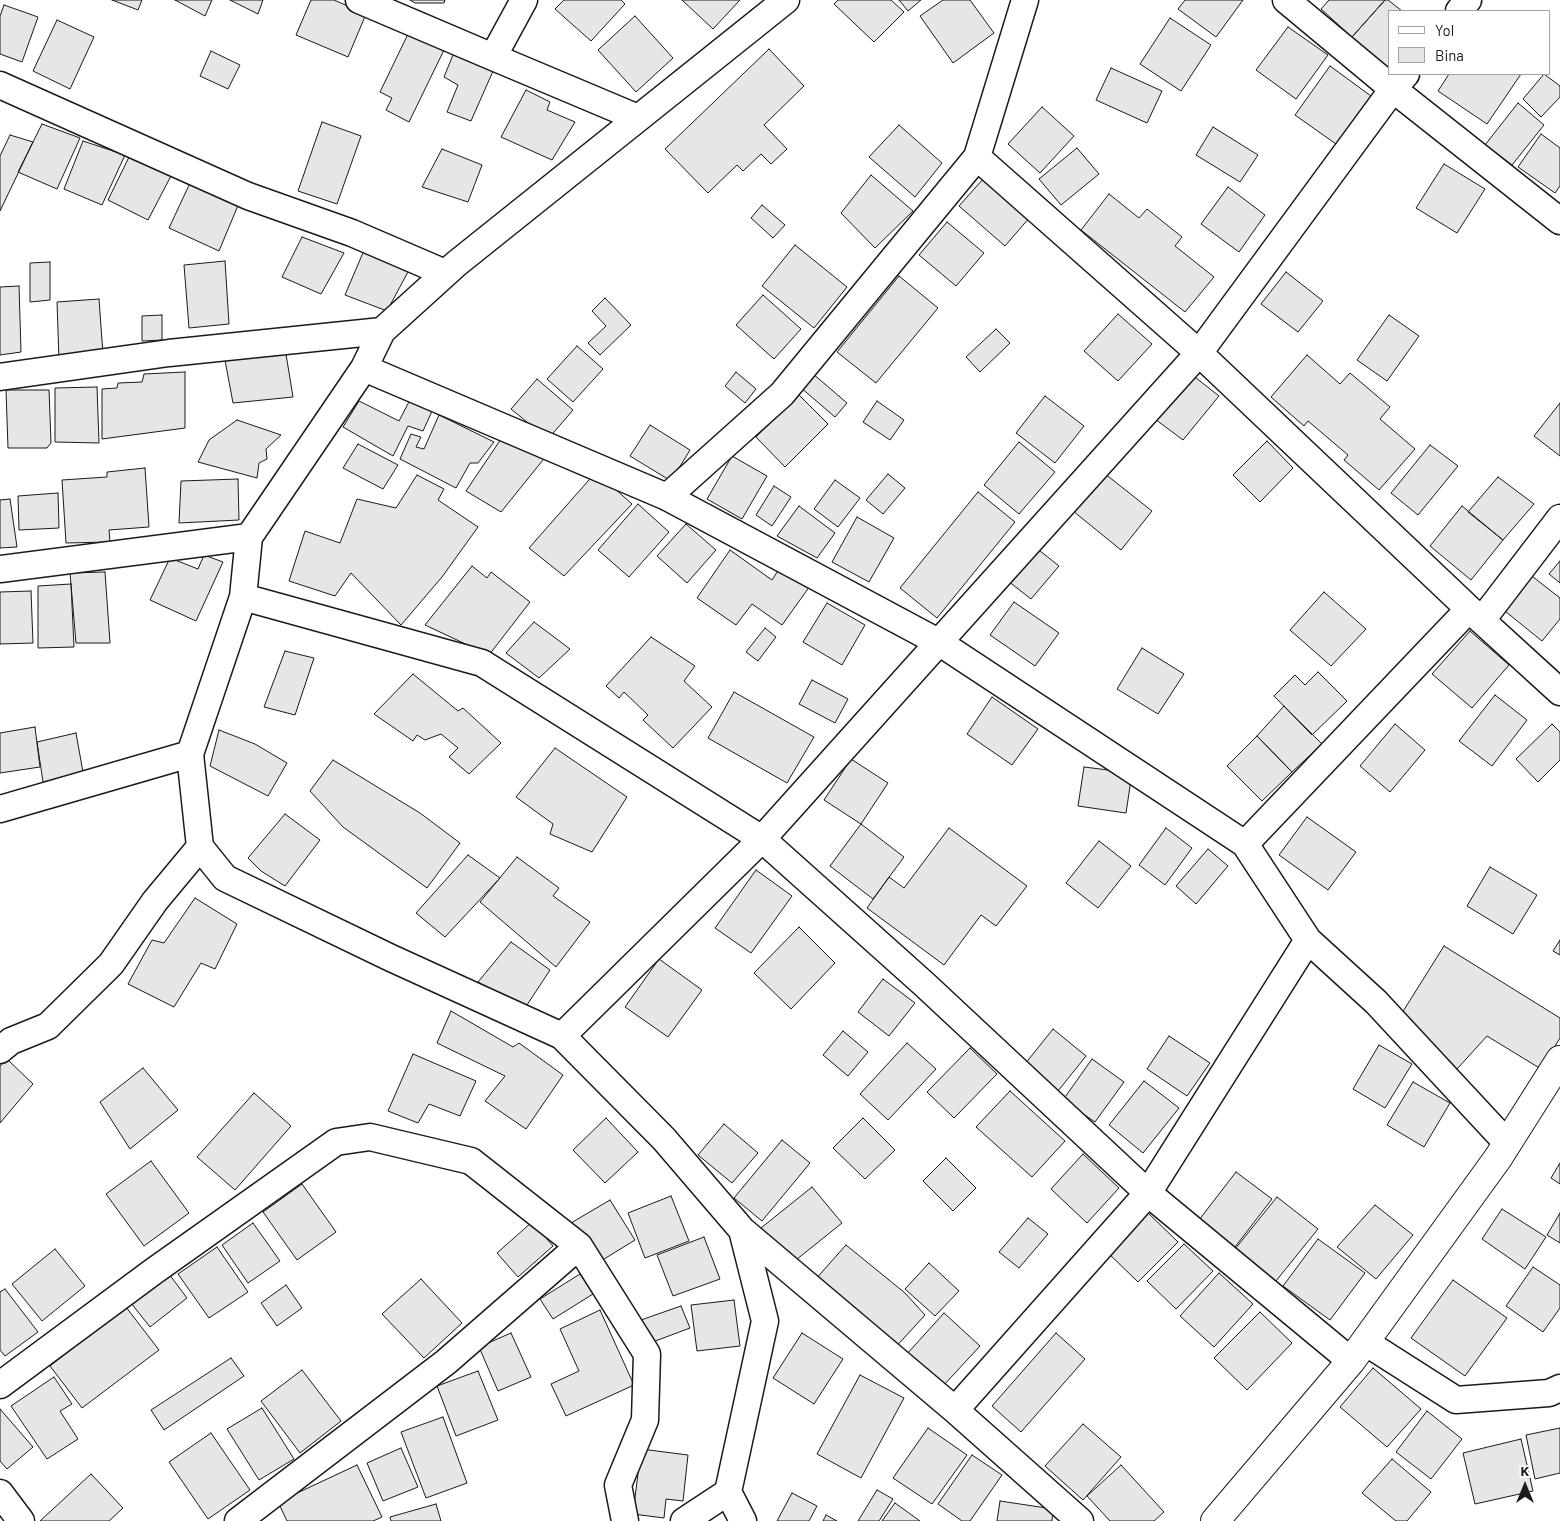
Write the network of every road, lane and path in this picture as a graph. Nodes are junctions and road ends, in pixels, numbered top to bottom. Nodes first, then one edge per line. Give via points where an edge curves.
1 (359, 0) edge
2 (786, 0) edge
3 (1025, 0) edge
4 (1286, 0) edge
5 (1468, 0) edge
6 (521, 1) edge
7 (1460, 10) edge
8 (493, 57) junction
9 (1388, 73) edge
10 (1399, 81) edge
11 (0, 86) edge
12 (638, 118) junction
13 (977, 157) junction
14 (1560, 220) edge
15 (445, 273) junction
16 (382, 331) junction
17 (1199, 354) junction
18 (364, 368) junction
19 (0, 376) edge
20 (667, 497) junction
21 (1560, 518) edge
22 (249, 537) junction
23 (0, 569) edge
24 (243, 598) junction
25 (1476, 615) junction
26 (940, 643) junction
27 (1560, 692) edge
28 (190, 754) junction
29 (0, 809) edge
30 (762, 839) junction
31 (1246, 844) junction
32 (200, 847) junction
33 (1308, 940) junction
34 (562, 1036) junction
35 (0, 1050) edge
36 (1560, 1060) edge
37 (1507, 1143) junction
38 (1148, 1193) junction
39 (742, 1230) junction
40 (579, 1246) junction
41 (1358, 1351) junction
42 (0, 1385) edge
43 (1560, 1388) edge
44 (955, 1410) junction
45 (728, 1492) junction
46 (0, 1493) edge
47 (21, 1521) edge
48 (238, 1521) edge
49 (624, 1521) edge
50 (684, 1521) edge
51 (744, 1521) edge
52 (1080, 1521) edge
53 (1215, 1521) edge

1 - 8 street
2 - 12 street
3 - 13 street
4 - 9 street
5 - 7 street
6 - 8 street
8 - 12 street
10 - 14 street
10 - 17 street
11 - 15 street via 248,196 352,233
12 - 15 street
13 - 17 street
13 - 20 street via 782,394
15 - 16 street
16 - 18 street
16 - 19 street via 169,352
17 - 25 street
17 - 26 street
18 - 20 street
18 - 22 street
20 - 26 street
21 - 25 street
22 - 23 street
22 - 24 street
24 - 28 street
24 - 30 street via 482,663
25 - 27 street
25 - 31 street
26 - 30 street
26 - 31 street
28 - 29 street
28 - 32 street
30 - 34 street
30 - 38 street via 924,984
31 - 33 street
32 - 34 street via 225,878
32 - 35 street via 155,901 112,964 48,1026 11,1041
33 - 37 street via 1376,1002
33 - 38 street
34 - 39 street via 664,1139
36 - 37 street
37 - 41 street
38 - 41 street
38 - 44 street
39 - 44 street
39 - 45 street via 766,1321
40 - 42 street via 472,1161 370,1137 336,1142
40 - 48 street via 446,1362
40 - 49 street via 647,1354 645,1420 618,1485
41 - 43 street via 1456,1400 1549,1393
41 - 53 street
44 - 52 street
45 - 50 street
45 - 51 street
46 - 47 street

